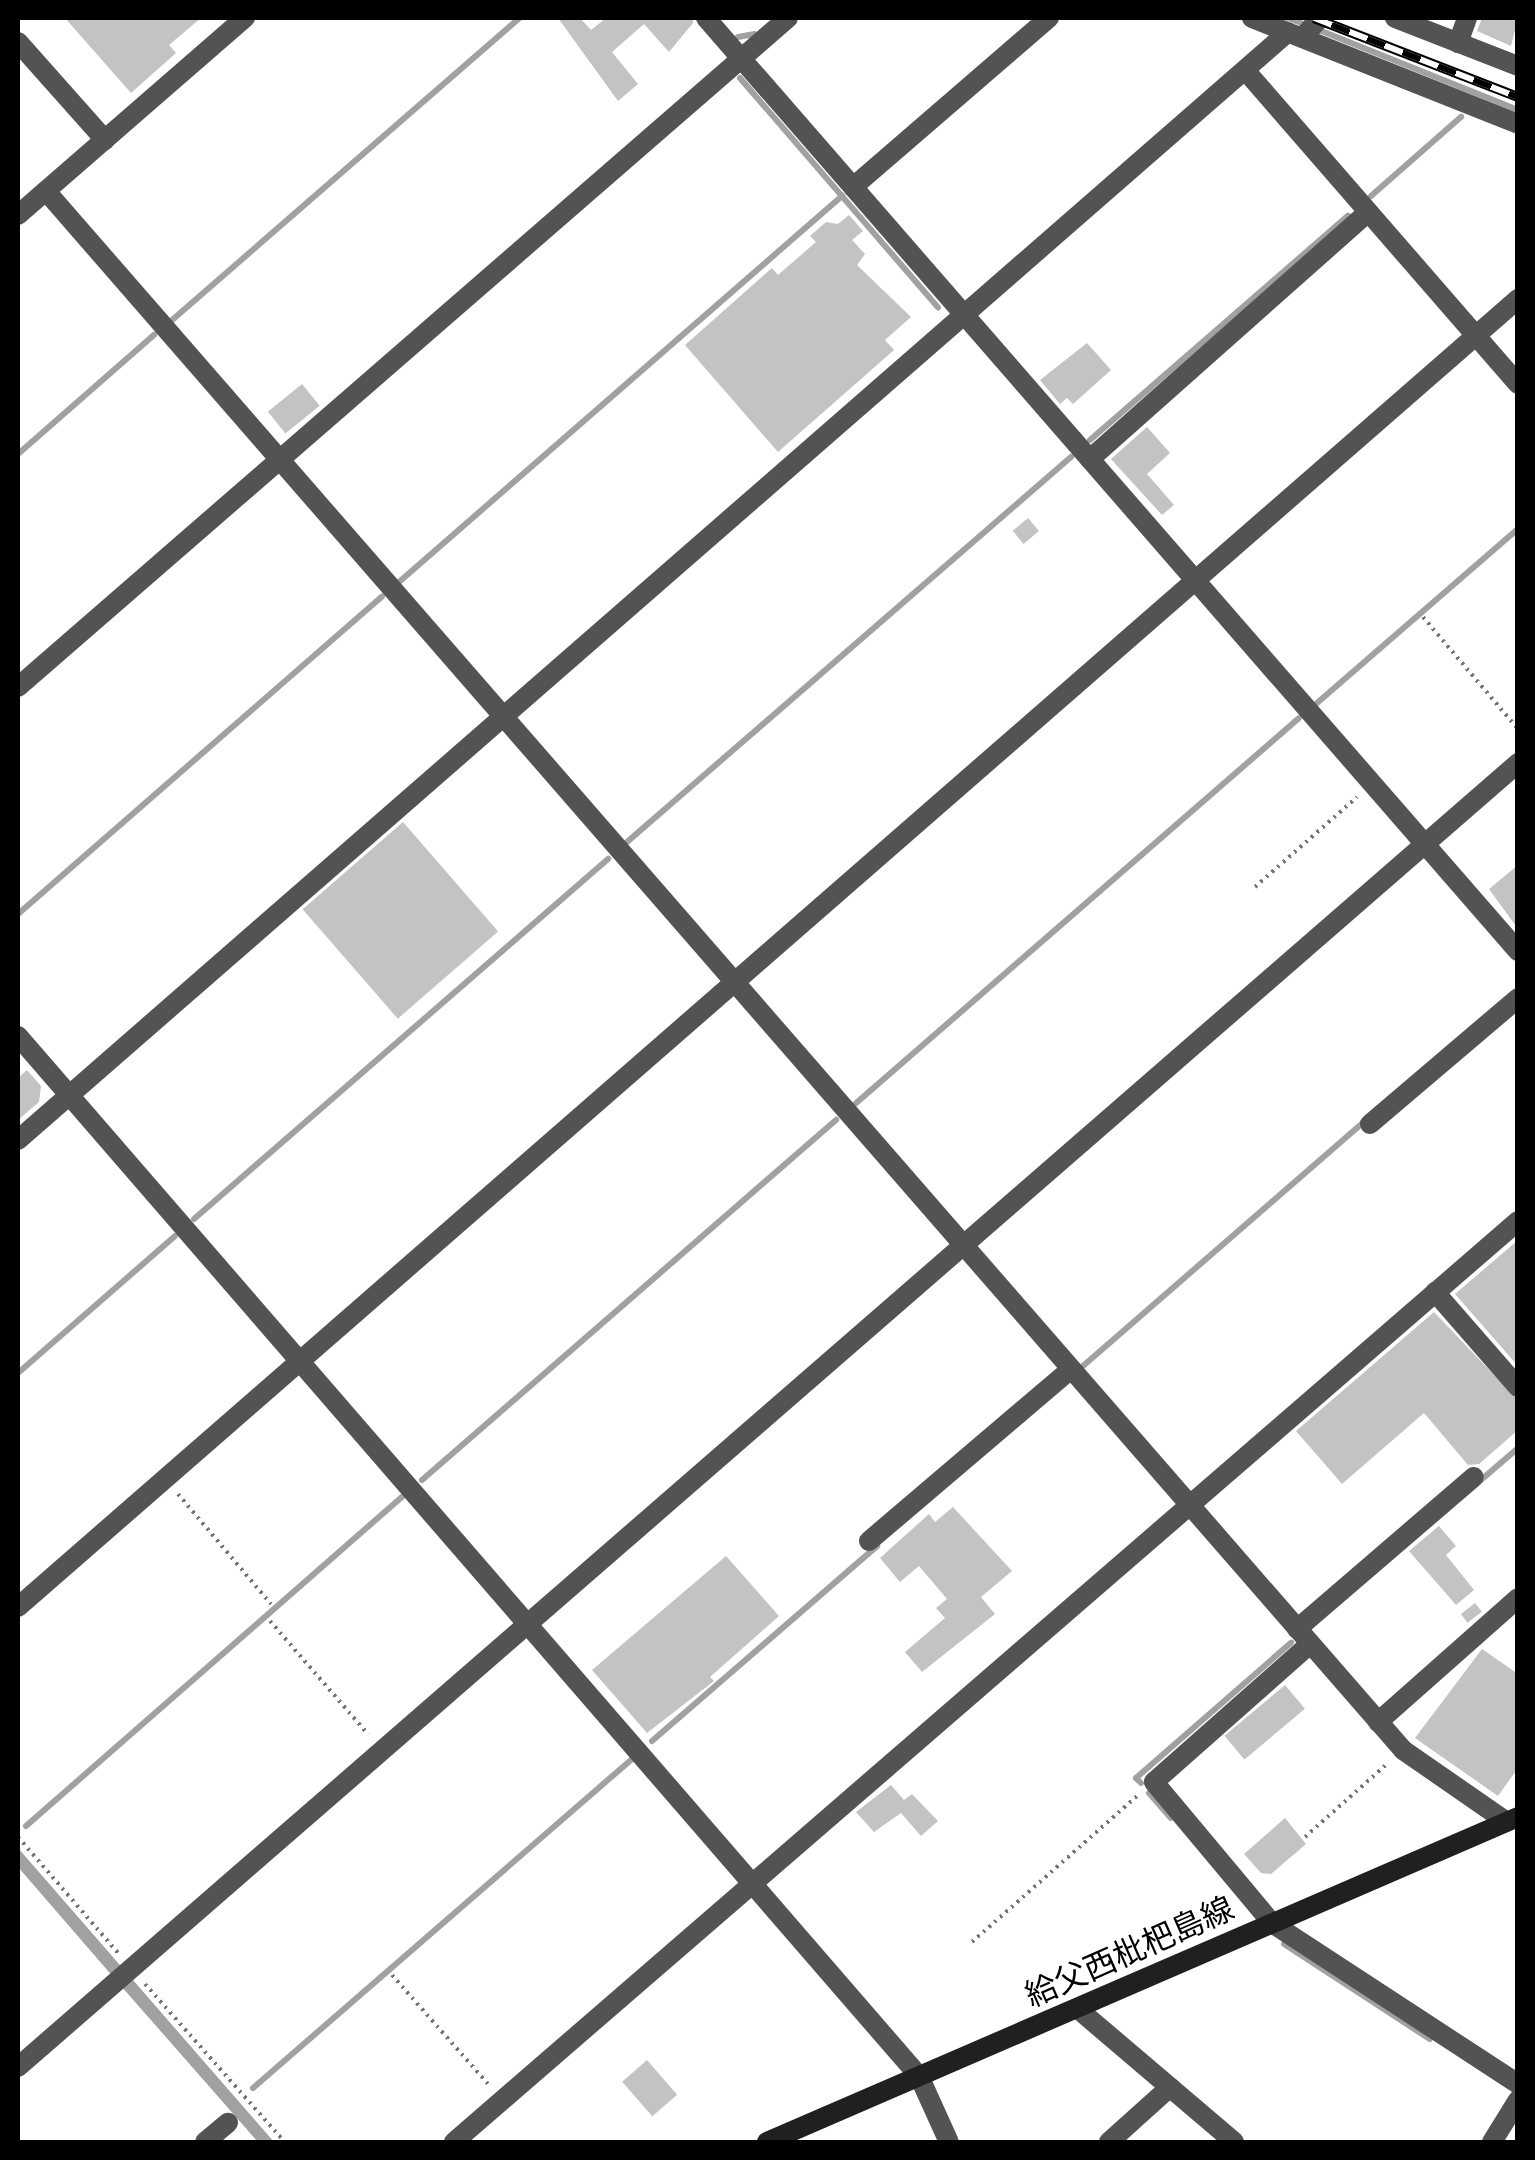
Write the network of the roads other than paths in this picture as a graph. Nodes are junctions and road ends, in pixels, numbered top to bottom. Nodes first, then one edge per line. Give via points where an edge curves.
1 (245, 18) edge
2 (706, 18) edge
3 (788, 18) edge
4 (1049, 18) edge
5 (1252, 18) edge
6 (1320, 18) edge
7 (1395, 18) edge
8 (1467, 18) edge
9 (1296, 35) junction
10 (18, 42) edge
11 (1458, 43) junction
12 (742, 58) junction
13 (1518, 66) edge
14 (1245, 70) junction
15 (1518, 124) edge
16 (104, 140) junction
17 (853, 187) junction
18 (46, 191) junction
19 (1368, 212) junction
20 (18, 215) edge
21 (1518, 299) edge
22 (964, 314) junction
23 (1476, 336) junction
24 (1518, 384) edge
25 (1090, 459) junction
26 (278, 460) junction
27 (1196, 580) junction
28 (18, 687) edge
29 (500, 719) junction
30 (1518, 763) edge
31 (1424, 844) junction
32 (1518, 950) edge
33 (734, 982) junction
34 (1518, 998) edge
35 (18, 1036) edge
36 (69, 1095) junction
37 (1370, 1124) dead end
38 (18, 1140) edge
39 (1518, 1220) edge
40 (963, 1244) junction
41 (1435, 1292) junction
42 (301, 1360) junction
43 (1070, 1368) junction
44 (1518, 1387) edge
45 (1474, 1477) dead end
46 (1190, 1506) junction
47 (869, 1541) dead end
48 (1518, 1598) edge
49 (18, 1607) edge
50 (531, 1622) junction
51 (1304, 1637) junction
52 (1378, 1722) junction
53 (1512, 1820) edge
54 (754, 1882) junction
55 (1272, 1924) junction
56 (1078, 2009) junction
57 (18, 2067) edge
58 (919, 2076) junction
59 (1518, 2084) edge
60 (1170, 2087) junction
61 (1518, 2100) edge
62 (228, 2123) dead end
63 (206, 2142) edge
64 (454, 2142) edge
65 (767, 2142) edge
66 (949, 2142) edge
67 (1109, 2142) edge
68 (1234, 2142) edge
69 (1492, 2142) edge

1 - 16 street
2 - 12 street
3 - 12 street
4 - 17 street
5 - 9 street
6 - 9 street
7 - 11 street
8 - 11 street
9 - 14 street
9 - 15 street
10 - 16 street
11 - 13 street
12 - 17 street
12 - 26 street
14 - 19 street
14 - 22 street
16 - 18 street
17 - 22 street
18 - 20 street
18 - 26 street
19 - 23 street
19 - 25 street
21 - 23 street
22 - 25 street
22 - 29 street
23 - 24 street
23 - 27 street
25 - 27 street
26 - 28 street
26 - 29 street
27 - 31 street
27 - 33 street
29 - 33 street
29 - 36 street
30 - 31 street
31 - 32 street
31 - 40 street
33 - 40 street
33 - 42 street
34 - 37 street
35 - 36 street
36 - 38 street
36 - 42 street
39 - 41 street
40 - 43 street
40 - 50 street
41 - 44 street
41 - 46 street
42 - 49 street
42 - 50 street
43 - 46 street
43 - 47 street
45 - 51 street
46 - 51 street
46 - 54 street
48 - 52 street
50 - 54 street
50 - 57 street
51 - 52 street
51 - 55 street via 1154,1782
52 - 53 street via 1402,1750
53 - 55 main road, 給父西枇杷島線
54 - 58 street
54 - 64 street
55 - 56 main road, 給父西枇杷島線
55 - 59 street
56 - 58 main road, 給父西枇杷島線
56 - 60 street
58 - 65 main road, 給父西枇杷島線
58 - 66 street
60 - 67 street
60 - 68 street
61 - 69 street
62 - 63 street

